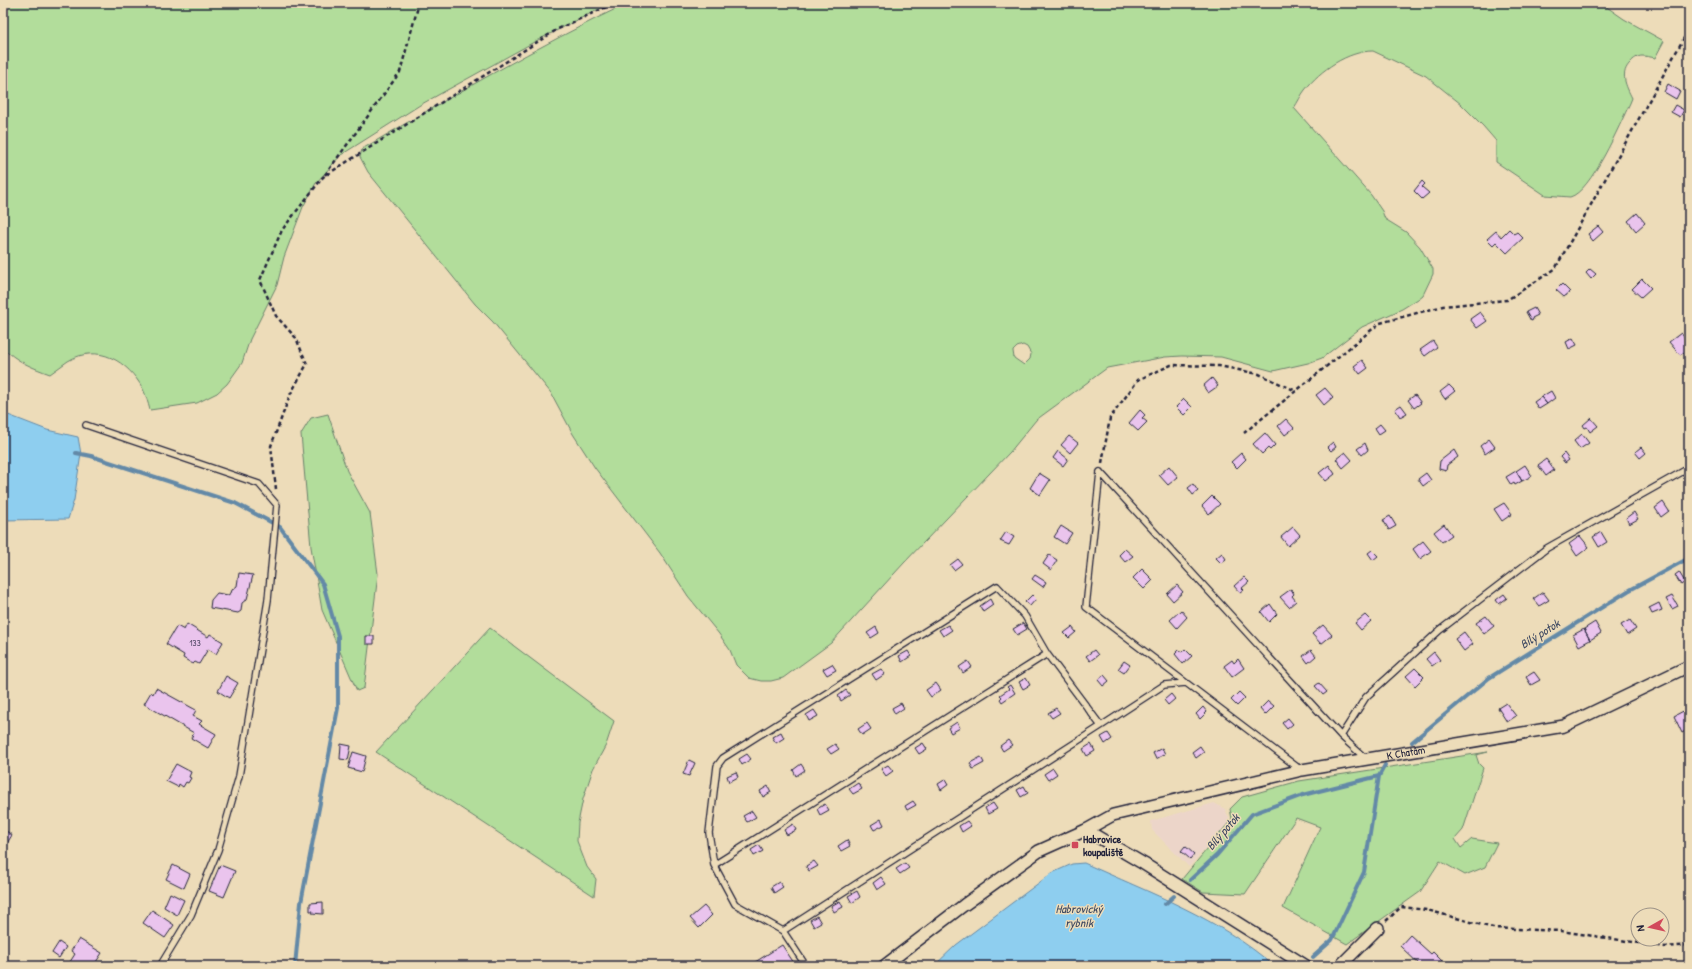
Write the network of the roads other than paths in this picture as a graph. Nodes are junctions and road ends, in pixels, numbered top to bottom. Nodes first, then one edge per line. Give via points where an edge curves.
1 (86, 425) dead end
2 (1689, 468) edge
3 (1047, 654) junction
4 (1689, 666) edge
5 (1186, 683) junction
6 (1101, 726) junction
7 (1341, 736) junction
8 (1366, 759) junction
9 (1302, 770) junction
10 (1086, 830) junction
11 (714, 865) junction
12 (1378, 928) road end
13 (782, 931) junction
14 (160, 966) edge
15 (806, 966) edge
16 (884, 966) edge
17 (1306, 966) edge
18 (1340, 966) edge

1 - 14 lane via 259,484 277,505 268,600 239,776 218,850 194,908
2 - 7 lane via 1547,548 1447,626 1366,697
3 - 6 lane
3 - 11 lane
3 - 11 lane via 1025,616 997,586 723,758 717,766 709,833
4 - 8 street, K Chatám via 1564,726
5 - 6 lane via 1164,685
5 - 7 lane via 1086,607 1100,472
5 - 9 lane
6 - 13 lane
7 - 8 lane
8 - 9 street, K Chatám
9 - 10 street, K Chatám via 1113,815
10 - 16 street, K Chatám via 1039,851
10 - 17 street
11 - 13 lane via 735,904
12 - 18 street
13 - 15 lane

